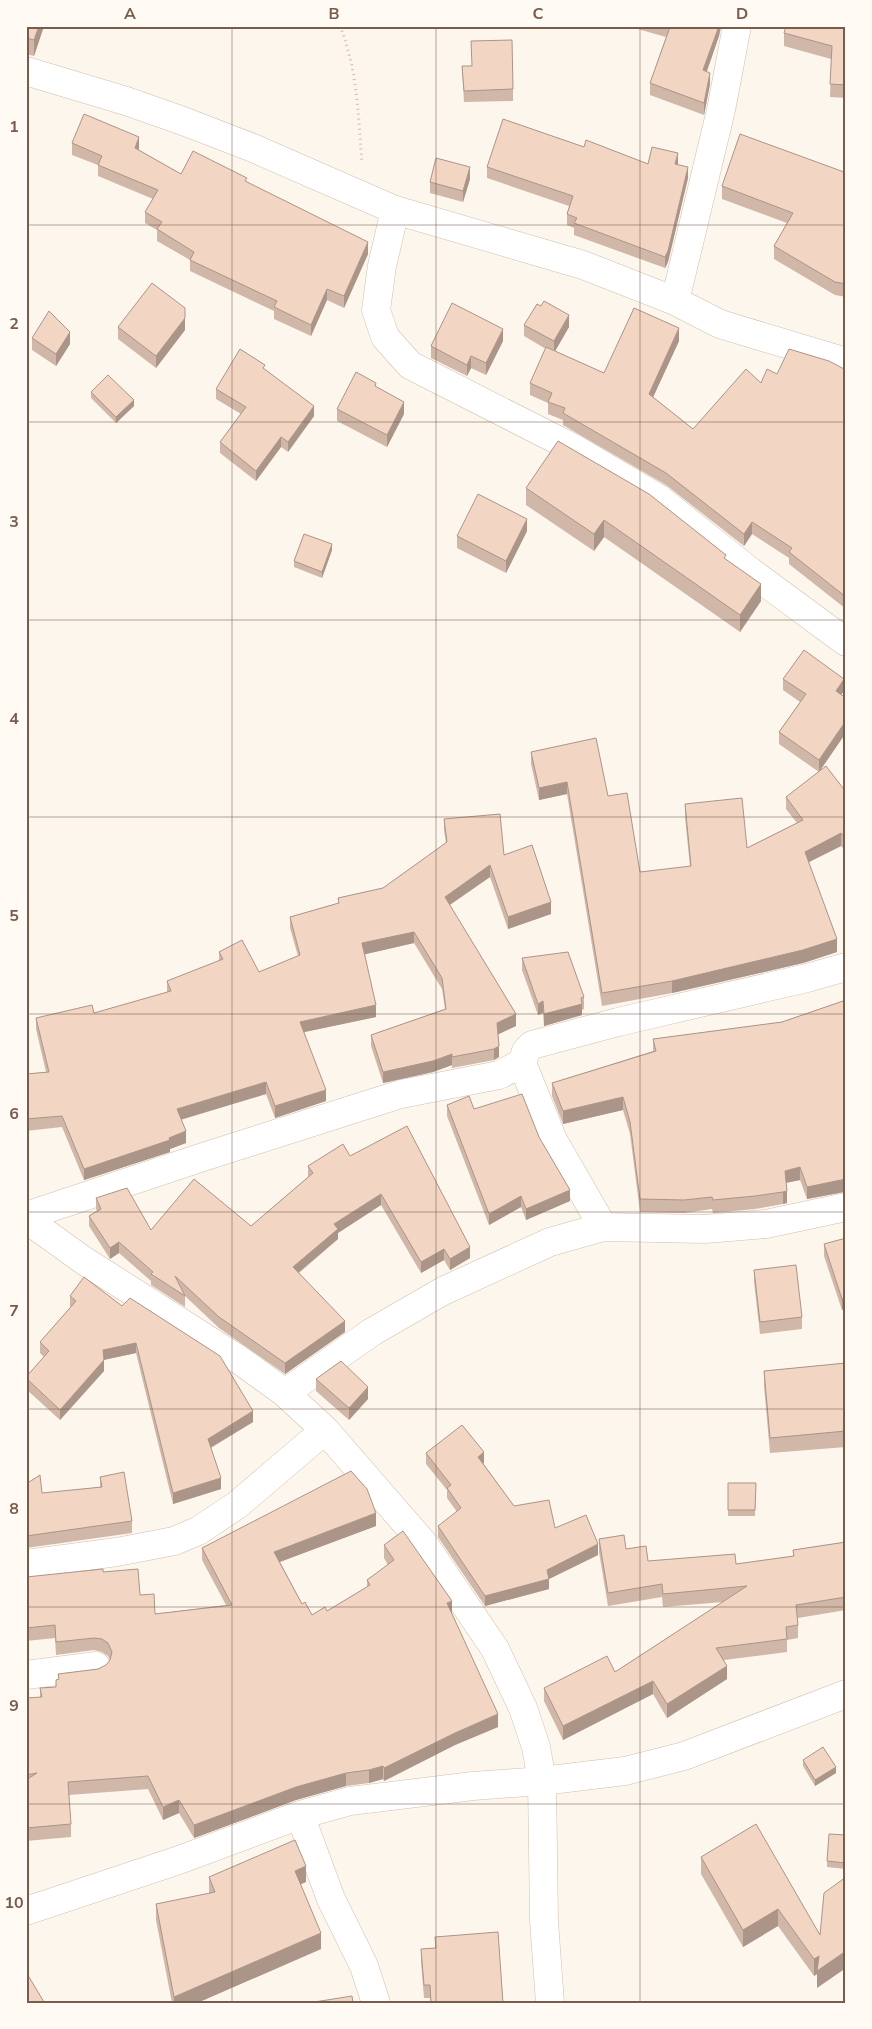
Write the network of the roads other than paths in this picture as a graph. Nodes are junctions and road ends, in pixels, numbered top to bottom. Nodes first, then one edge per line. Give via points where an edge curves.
1 (737, 26) edge
2 (26, 71) edge
3 (395, 210) junction
4 (676, 301) junction
5 (846, 362) edge
6 (846, 642) edge
7 (846, 967) edge
8 (522, 1063) junction
9 (846, 1208) edge
10 (26, 1218) edge
11 (603, 1226) junction
12 (285, 1393) junction
13 (326, 1430) junction
14 (26, 1564) edge
15 (96, 1666) dead end
16 (26, 1675) edge
17 (846, 1694) edge
18 (542, 1781) junction
19 (300, 1815) junction
20 (26, 1911) edge
21 (376, 2003) edge
22 (550, 2003) edge

1 - 4 street via 721,110
2 - 3 street via 183,121
3 - 4 street via 583,265
3 - 6 street via 376,310 385,337 410,365 575,449 658,498
4 - 5 street via 720,324
7 - 8 street via 532,1045
8 - 10 street via 499,1074 401,1094
8 - 11 street via 553,1140
9 - 11 street via 766,1224 705,1229
10 - 12 street via 83,1260 238,1359
11 - 12 street via 550,1242 443,1291 372,1332
12 - 13 street
13 - 14 street via 237,1505 198,1531 174,1541 117,1552
13 - 18 street via 424,1544 495,1649 523,1708 536,1747
15 - 16 street
17 - 18 street via 684,1756 626,1771
18 - 19 street via 406,1793 350,1801
18 - 22 street via 544,1921
19 - 20 street
19 - 21 street via 331,1900 364,1966

